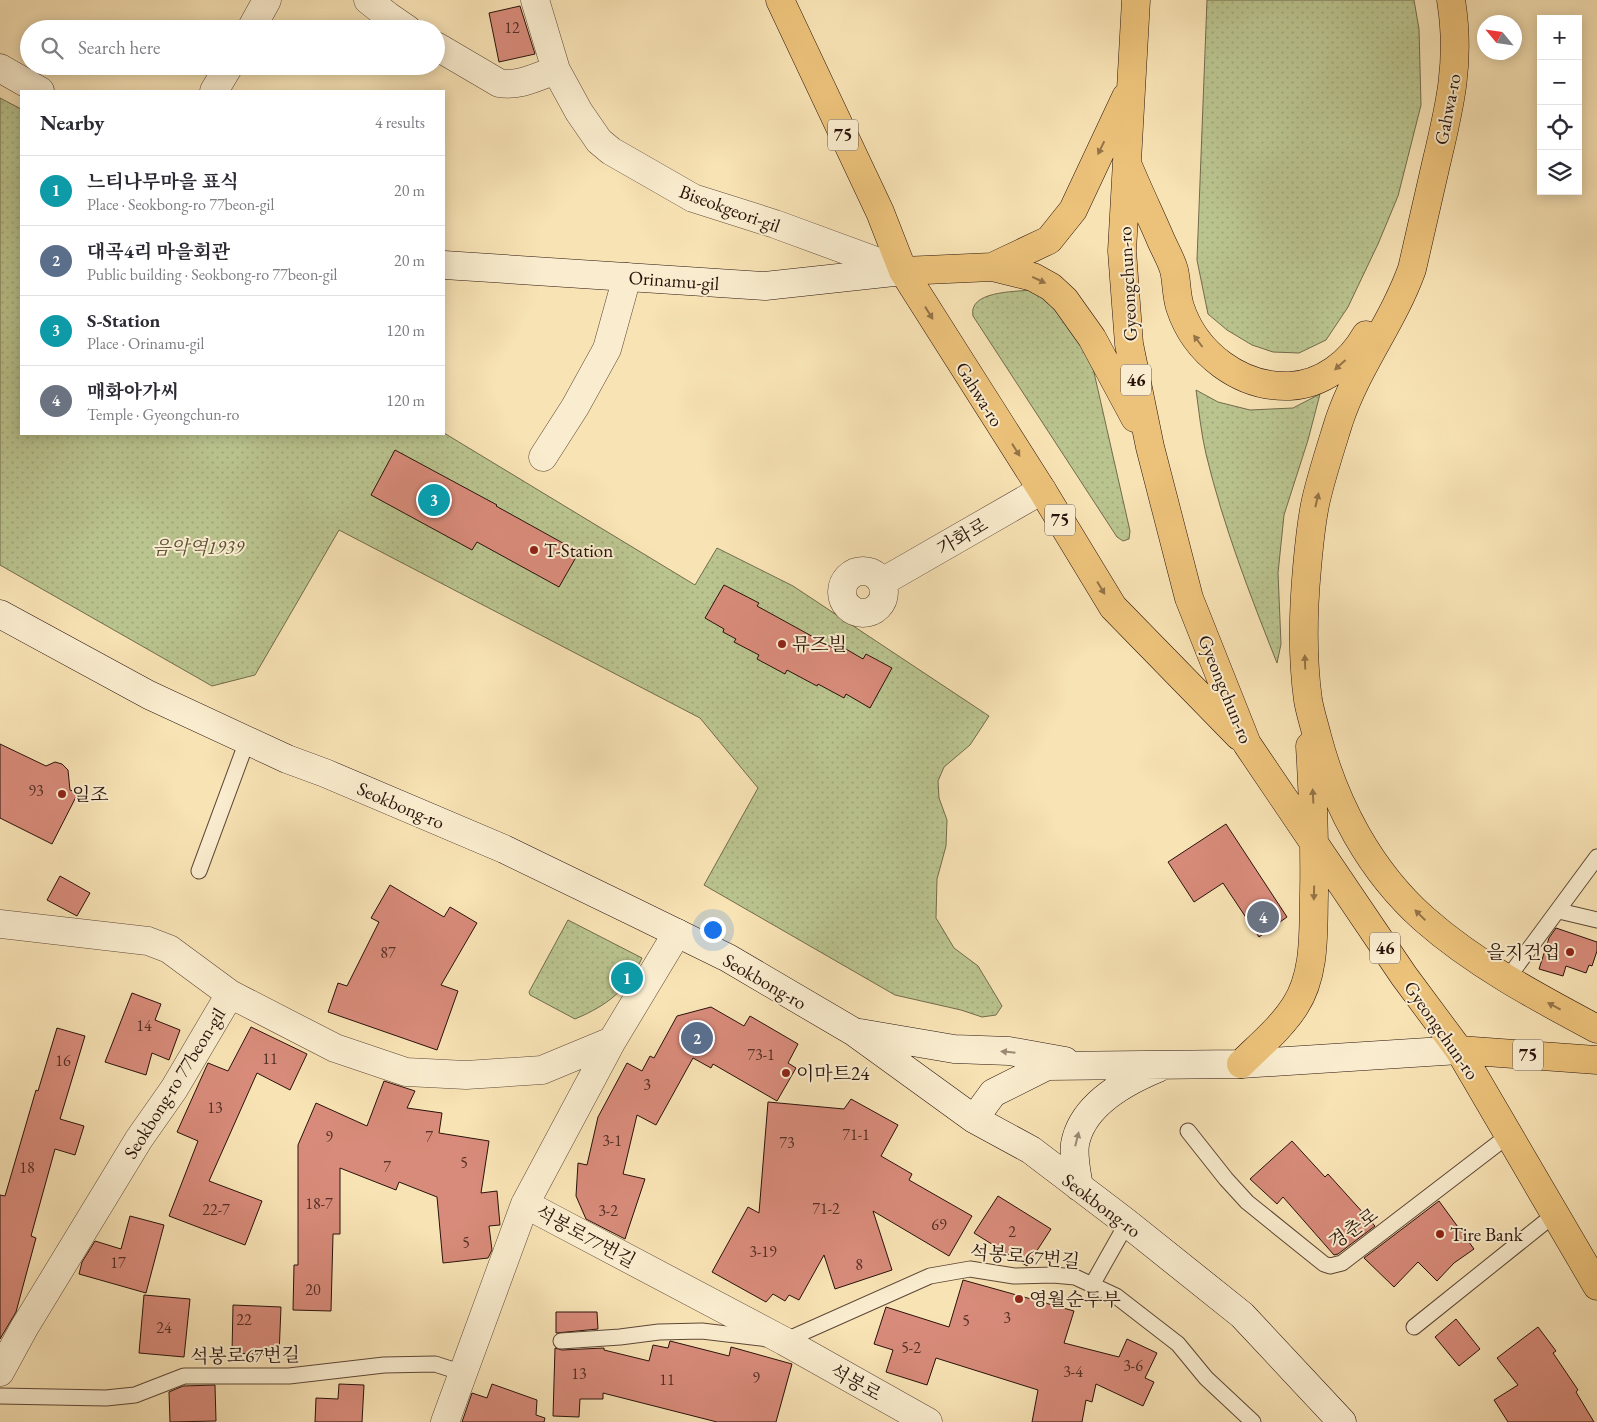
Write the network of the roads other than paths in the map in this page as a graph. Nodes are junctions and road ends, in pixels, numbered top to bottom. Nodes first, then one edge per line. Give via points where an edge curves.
1 (267, 0) edge
2 (368, 0) edge
3 (535, 0) edge
4 (780, 0) edge
5 (1136, 0) edge
6 (1451, 0) edge
7 (256, 20) edge
8 (394, 20) edge
9 (445, 51) edge
10 (0, 68) edge
11 (556, 70) junction
12 (224, 75) edge
13 (1130, 88) junction
14 (38, 90) edge
15 (215, 90) edge
16 (1127, 164) junction
17 (1424, 217) junction
18 (445, 265) edge
19 (992, 267) junction
20 (903, 271) junction
21 (628, 277) junction
22 (1150, 446) junction
23 (543, 457) dead end
24 (1042, 490) junction
25 (882, 582) dead end
26 (0, 614) edge
27 (1308, 703) junction
28 (247, 740) junction
29 (1246, 744) junction
30 (1315, 845) junction
31 (1597, 858) edge
32 (199, 871) dead end
33 (1559, 911) junction
34 (1597, 920) edge
35 (0, 924) edge
36 (678, 933) junction
37 (1507, 979) junction
38 (230, 994) junction
39 (1597, 1029) edge
40 (854, 1032) junction
41 (612, 1041) junction
42 (1459, 1050) junction
43 (1597, 1060) edge
44 (1240, 1064) junction
45 (1163, 1065) junction
46 (1091, 1066) junction
47 (974, 1119) junction
48 (1188, 1131) dead end
49 (1509, 1135) junction
50 (1080, 1187) junction
51 (525, 1204) junction
52 (1554, 1214) junction
53 (1127, 1223) junction
54 (1092, 1285) junction
55 (1597, 1286) edge
56 (1414, 1328) dead end
57 (561, 1341) dead end
58 (784, 1341) junction
59 (0, 1372) edge
60 (463, 1373) junction
61 (0, 1396) edge
62 (1330, 1417) edge
63 (445, 1422) edge
64 (928, 1422) edge
65 (1253, 1422) edge

1 - 7 street
2 - 8 street
3 - 11 street, Biseokgeori-gil
4 - 20 main road, Gahwa-ro / 75 via 880,212
5 - 13 main road, Gyeongchun-ro / 46
6 - 17 main road, Gahwa-ro via 1456,60 1450,106
9 - 11 street via 499,83 520,83
10 - 14 street
11 - 20 street, Biseokgeori-gil via 599,141 619,156 692,198 775,224
12 - 15 street
13 - 16 main road, Gyeongchun-ro / 46
13 -> 19 main road via 1064,223 1049,240
17 -> 16 main road via 1373,323 1343,364 1312,382 1294,386 1270,385 1231,371 1196,341 1180,305 1174,269
16 - 22 main road, Gyeongchun-ro / 46 via 1122,250 1128,335
27 -> 17 main road via 1304,605 1316,501 1340,419 1354,385 1404,292
18 - 21 street, Orinamu-gil
19 - 20 main road
19 -> 22 main road via 1033,277 1065,300 1092,338
20 - 21 street, Orinamu-gil via 765,286
20 -> 24 main road, Gahwa-ro / 75
21 - 23 street via 607,349
22 - 29 main road, Gyeongchun-ro / 46 via 1188,598
24 - 25 street, 가화로
24 -> 29 main road, Gahwa-ro / 75 via 1113,607
26 - 28 street, Seokbong-ro via 149,695
30 -> 27 main road
37 -> 27 main road via 1452,942 1422,917 1382,875 1346,817 1323,760
28 - 32 lane
28 - 36 street, Seokbong-ro via 504,849
29 - 30 main road, Gyeongchun-ro / 46
30 - 42 main road, Gyeongchun-ro / 46
30 -> 44 main road via 1313,932 1308,977 1296,1006
31 - 33 lane
33 - 34 lane
33 - 37 lane
35 - 38 street via 148,941 169,949
36 - 40 street, Seokbong-ro via 728,958
36 - 41 street
39 -> 37 main road
38 - 41 street, Seokbong-ro 77beon-gil via 335,1048 406,1072 466,1075 542,1070
38 - 59 street, Seokbong-ro 77beon-gil
46 -> 40 street via 1009,1051 954,1049
40 - 47 street, Seokbong-ro
41 - 51 street, 석봉로77번길
42 - 43 main road, 75
42 - 44 street
42 - 49 main road, Gyeongchun-ro / 46
44 - 45 street
45 - 46 street
50 -> 45 street via 1075,1146 1080,1128 1095,1106 1115,1090
46 - 47 street via 1047,1066 993,1094
47 - 50 street, Seokbong-ro via 1031,1150
48 - 49 lane, 경춘로 via 1247,1202 1330,1266 1342,1263
49 - 52 main road, Gyeongchun-ro / 46
50 - 53 street, Seokbong-ro
51 - 58 street, 석봉로77번길
51 - 60 street
52 - 55 main road, Gyeongchun-ro / 46
52 - 56 lane
53 - 54 lane
53 - 62 street, Seokbong-ro via 1242,1315
54 - 58 lane, 석봉로67번길 via 1068,1276 1014,1276 970,1269 950,1271 930,1276
54 - 65 lane, 석봉로67번길 via 1116,1296 1178,1344 1206,1378
57 - 58 lane via 702,1331
58 - 64 street, 석봉로
60 - 61 lane, 석봉로67번길 via 435,1364 384,1365 289,1376 184,1376 135,1395 106,1398
60 - 63 street

